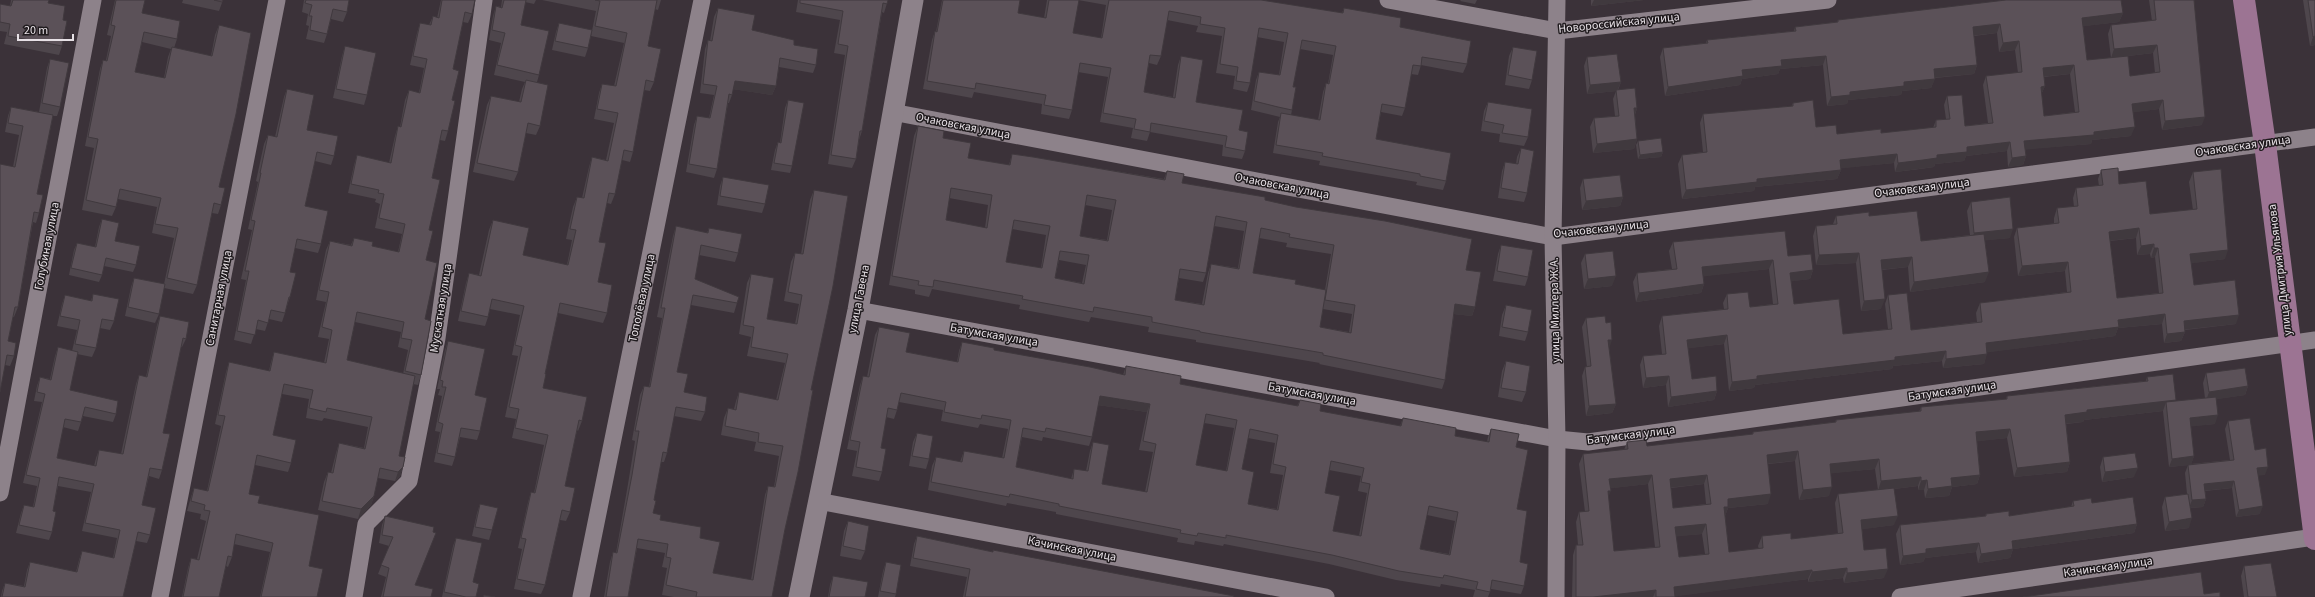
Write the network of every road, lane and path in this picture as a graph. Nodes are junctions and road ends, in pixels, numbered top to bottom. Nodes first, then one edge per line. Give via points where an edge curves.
1 (93, 0) edge
2 (277, 0) edge
3 (484, 0) edge
4 (702, 0) edge
5 (913, 0) edge
6 (1388, 0) edge
7 (1557, 0) edge
8 (1828, 0) edge
9 (2244, 0) edge
10 (1557, 31) junction
11 (892, 112) junction
12 (2315, 136) edge
13 (2265, 144) junction
14 (1553, 237) junction
15 (858, 310) junction
16 (2315, 340) edge
17 (2289, 344) junction
18 (1557, 439) junction
19 (0, 493) edge
20 (818, 500) junction
21 (2315, 537) edge
22 (160, 597) edge
23 (354, 597) edge
24 (581, 597) edge
25 (799, 597) edge
26 (1326, 597) edge
27 (1556, 597) edge
28 (1900, 597) edge

1 - 19 street, Голубиная улица
2 - 22 street, Санитарная улица
3 - 23 street, Мускатная улица via 437,338 409,481 366,524
4 - 24 street, Тополёвая улица
5 - 11 street, улица Гавена
6 - 10 street, Новороссийская улица
7 - 10 street, улица Миллера Ж.А.
8 - 10 street, Новороссийская улица
9 - 13 main road, улица Дмитрия Ульянова
10 - 14 street, улица Миллера Ж.А.
11 - 14 street, Очаковская улица
11 - 15 street, улица Гавена
12 - 13 street, Очаковская улица
13 - 14 street, Очаковская улица
13 - 17 main road, улица Дмитрия Ульянова
14 - 18 street, улица Миллера Ж.А.
15 - 18 street, Батумская улица
15 - 20 street, улица Гавена
16 - 17 street, Батумская улица
17 - 18 street, Батумская улица via 1588,442
17 - 21 main road, улица Дмитрия Ульянова
18 - 27 street, улица Миллера Ж.А.
20 - 25 street, улица Гавена
20 - 26 street, Качинская улица
21 - 28 street, Качинская улица

